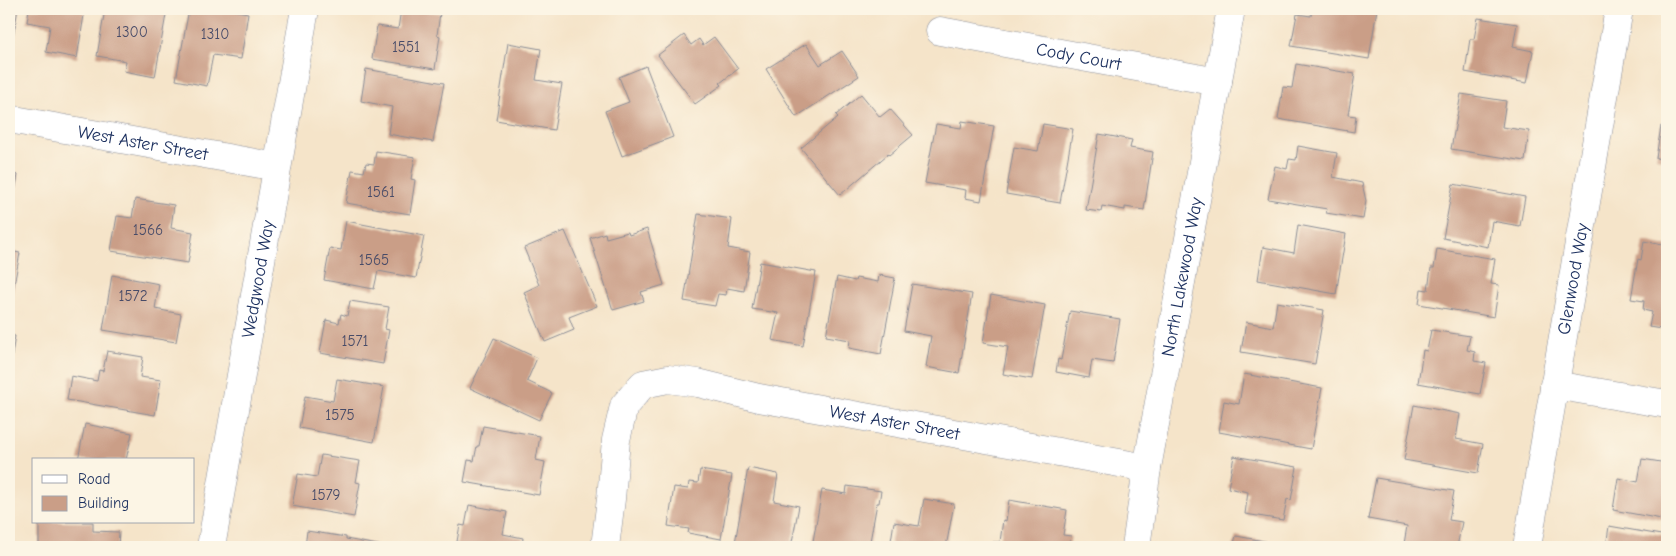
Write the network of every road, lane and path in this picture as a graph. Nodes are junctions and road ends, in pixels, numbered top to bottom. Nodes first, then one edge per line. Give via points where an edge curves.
1 (305, 9) edge
2 (1230, 9) edge
3 (1619, 9) edge
4 (940, 31) dead end
5 (1218, 82) junction
6 (9, 119) edge
7 (277, 166) junction
8 (1554, 385) junction
9 (1667, 404) edge
10 (1147, 468) junction
11 (211, 547) edge
12 (605, 547) edge
13 (1136, 547) edge
14 (1527, 547) edge

1 - 7 street, Wedgwood Way
2 - 5 street, North Lakewood Way
3 - 8 street, Glenwood Way
4 - 5 street, Cody Court
5 - 10 street, North Lakewood Way
6 - 7 street, West Aster Street
7 - 11 street, Wedgwood Way
8 - 9 street
8 - 14 street, Glenwood Way
10 - 12 street, West Aster Street via 668,379 643,384 624,406 616,440
10 - 13 street, North Lakewood Way

